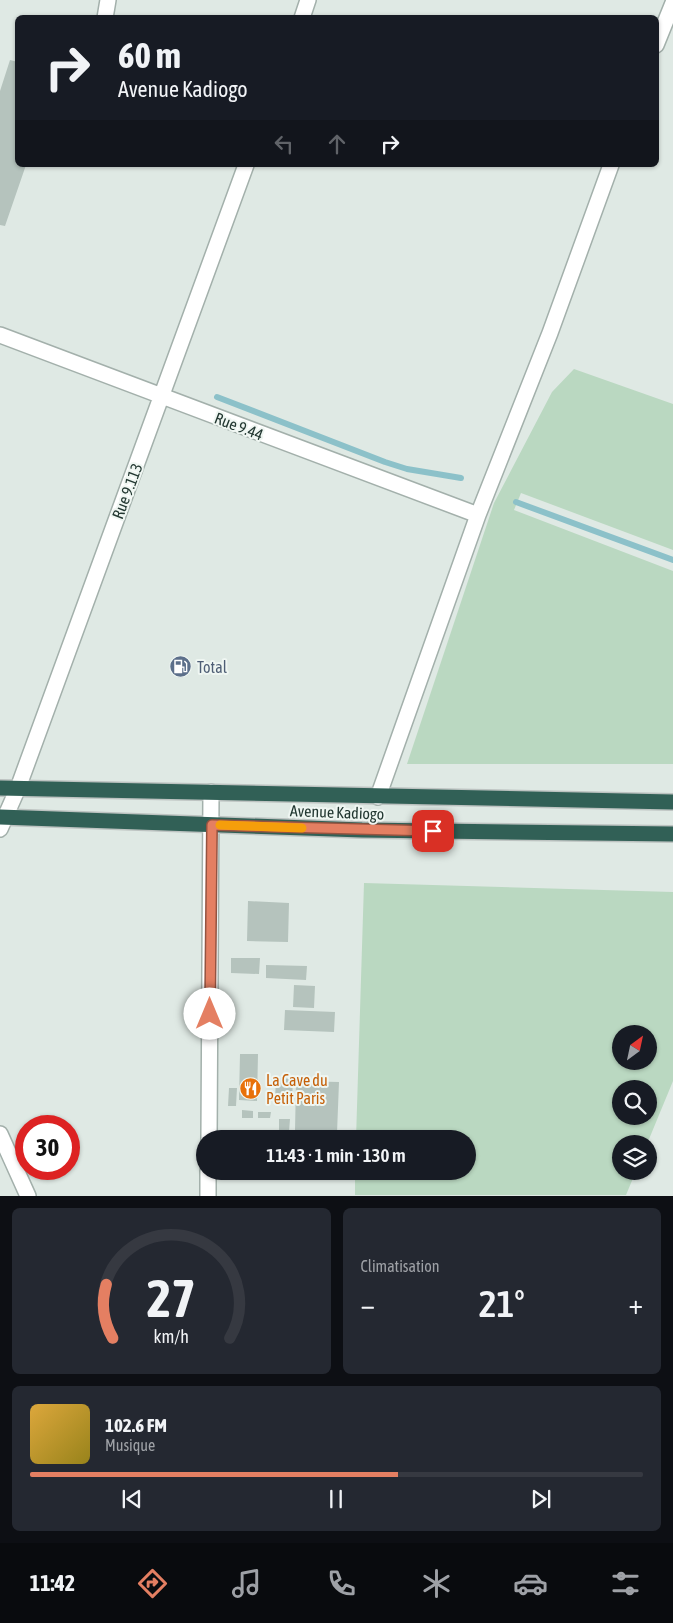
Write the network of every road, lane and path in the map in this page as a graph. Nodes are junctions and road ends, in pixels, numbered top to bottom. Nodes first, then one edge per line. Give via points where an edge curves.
1 (108, 0) edge
2 (308, 0) edge
3 (673, 3) edge
4 (106, 15) edge
5 (303, 15) edge
6 (659, 38) edge
7 (245, 167) edge
8 (611, 167) edge
9 (0, 335) edge
10 (162, 397) junction
11 (478, 515) junction
12 (0, 788) edge
13 (18, 788) junction
14 (212, 792) junction
15 (378, 797) junction
16 (673, 802) edge
17 (2, 821) edge
18 (212, 825) junction
19 (673, 834) edge
20 (209, 1130) edge
21 (0, 1134) edge
22 (208, 1180) edge
23 (28, 1196) edge
24 (208, 1196) edge

1 - 4 street
2 - 5 street
3 - 6 street
7 - 10 street, Rue 9.113
8 - 11 street
9 - 10 street, Rue 9.44
10 - 11 street, Rue 9.44
10 - 13 street, Rue 9.113
11 - 15 street
12 - 13 highway, Avenue Kadiogo
13 - 14 highway, Avenue Kadiogo
13 - 17 street, Rue 9.113
14 - 15 highway, Avenue Kadiogo
14 - 18 street
15 - 16 highway, Avenue Kadiogo
17 - 18 highway, Avenue Kadiogo
18 - 19 highway, Avenue Kadiogo
18 - 20 street
21 - 23 street
22 - 24 street

